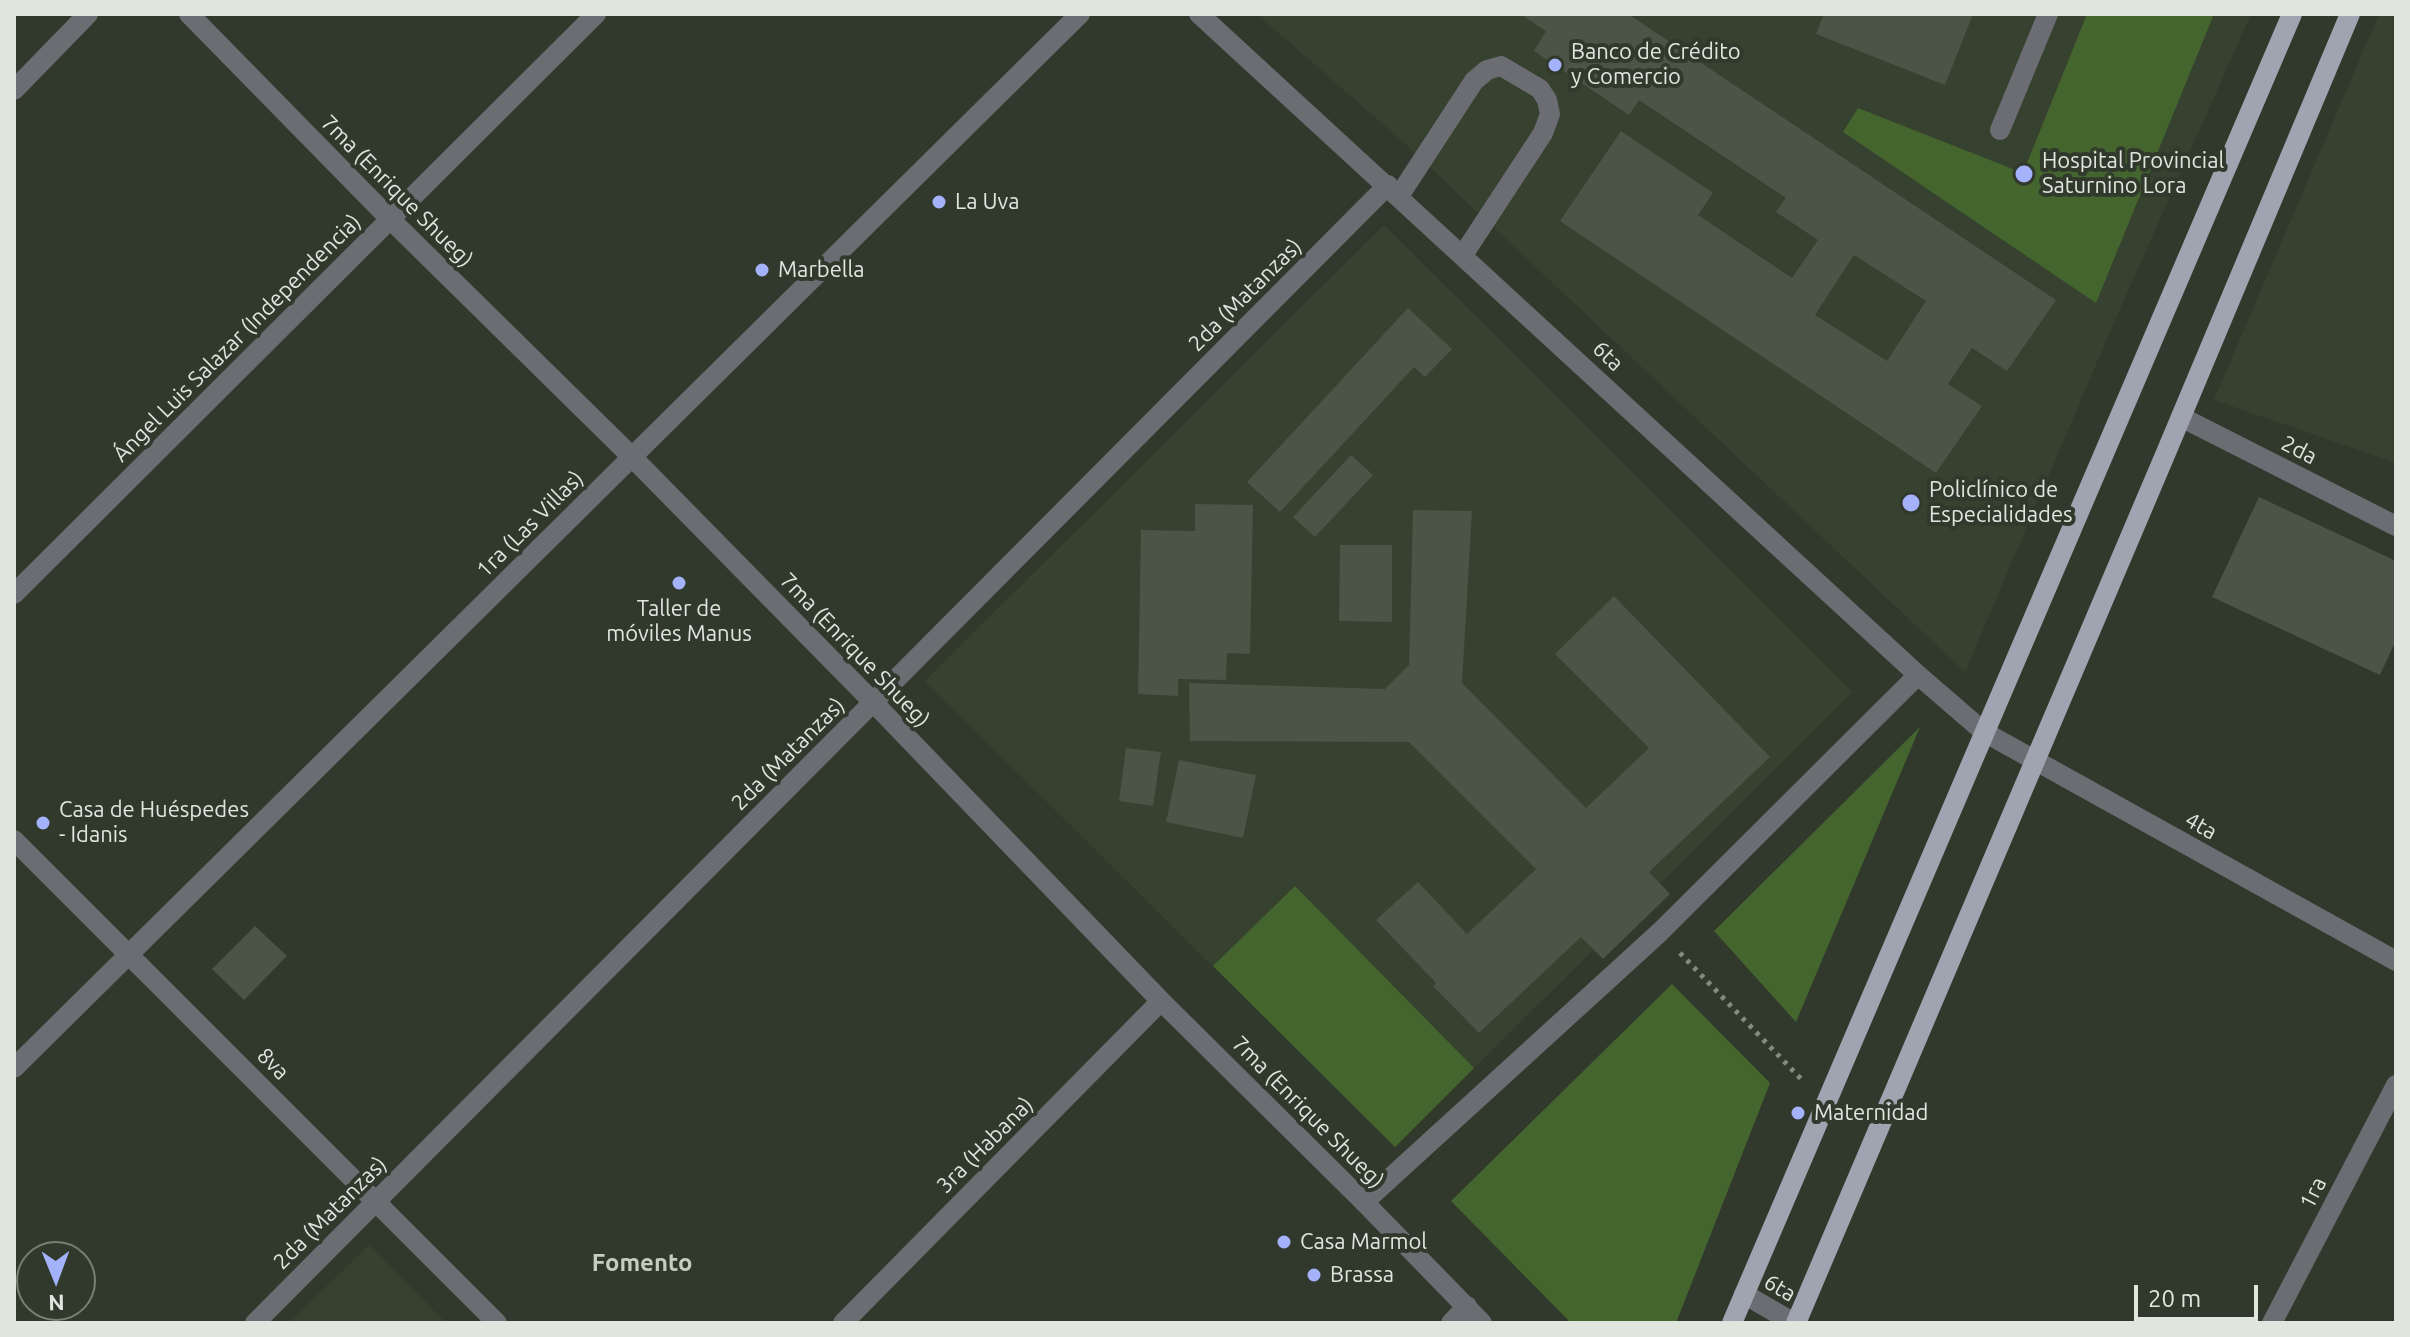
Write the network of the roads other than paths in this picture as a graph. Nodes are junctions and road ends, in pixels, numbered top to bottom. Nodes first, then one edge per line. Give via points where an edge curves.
1 (88, 14) edge
2 (189, 14) edge
3 (596, 14) edge
4 (1080, 14) edge
5 (1199, 14) edge
6 (2048, 14) edge
7 (2292, 14) edge
8 (2350, 14) edge
9 (14, 90) edge
10 (2000, 130) dead end
11 (1393, 191) junction
12 (390, 219) junction
13 (1463, 255) junction
14 (2181, 417) junction
15 (632, 457) junction
16 (2396, 526) edge
17 (14, 594) edge
18 (1918, 675) junction
19 (873, 702) junction
20 (1984, 732) junction
21 (2034, 760) junction
22 (14, 840) edge
23 (129, 954) junction
24 (2396, 961) edge
25 (1161, 1001) junction
26 (14, 1068) edge
27 (2396, 1085) edge
28 (376, 1201) junction
29 (1364, 1202) junction
30 (1744, 1294) junction
31 (1467, 1306) junction
32 (255, 1323) edge
33 (497, 1323) edge
34 (843, 1323) edge
35 (1451, 1323) edge
36 (1482, 1323) edge
37 (1732, 1323) edge
38 (1795, 1323) edge
39 (2272, 1323) edge

1 - 9 street
2 - 12 street, 7ma (Enrique Shueg)
3 - 12 street, Ángel Luis Salazar (Independencia)
4 - 15 street, 1ra (Las Villas)
5 - 11 street, 6ta
6 - 10 street
7 - 20 main road
8 - 14 main road
11 - 13 street, 6ta
11 - 13 street, 2da (Matanzas) via 1487,70 1501,66 1540,89 1550,114 1543,133
11 - 19 street, 2da (Matanzas)
12 - 15 street, 7ma (Enrique Shueg)
12 - 17 street, Ángel Luis Salazar (Independencia)
13 - 18 street, 6ta
14 - 16 street, 2da
14 - 21 main road
15 - 19 street, 7ma (Enrique Shueg)
15 - 23 street, 1ra (Las Villas)
18 - 20 street, 6ta
18 - 29 street via 1660,932
19 - 25 street, 7ma (Enrique Shueg)
19 - 28 street, 2da (Matanzas)
20 - 21 street, 4ta
20 - 30 main road
21 - 24 street, 4ta
21 - 38 main road
22 - 23 street, 8va
23 - 26 street, 1ra (Las Villas)
23 - 28 street, 8va
25 - 29 street, 7ma (Enrique Shueg)
25 - 34 street, 3ra (Habana)
27 - 39 street, 1ra
28 - 32 street, 2da (Matanzas)
28 - 33 street, 8va
29 - 31 street, 7ma (Enrique Shueg)
30 - 37 main road
30 - 38 street, 6ta
31 - 35 street
31 - 36 street, 7ma (Enrique Shueg)

